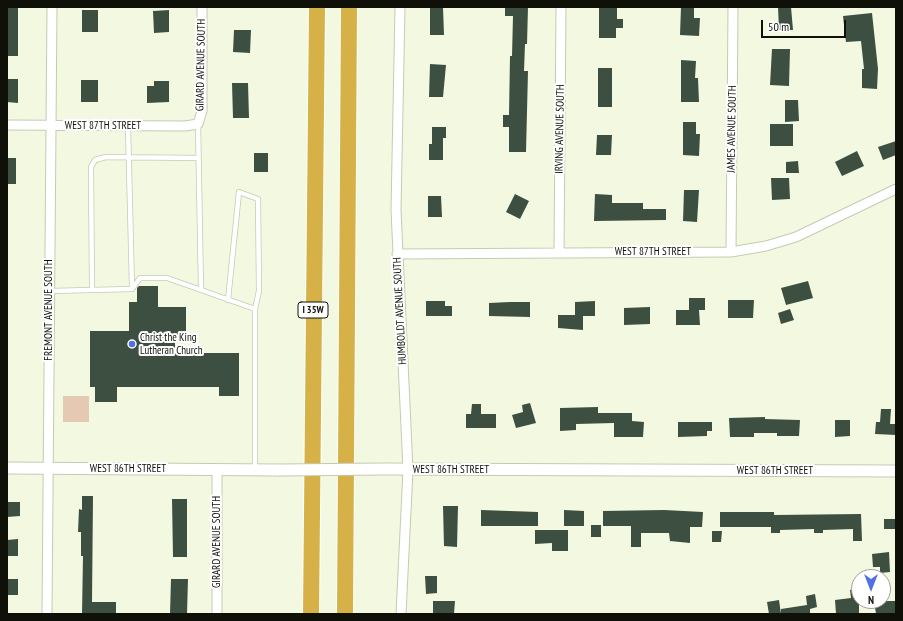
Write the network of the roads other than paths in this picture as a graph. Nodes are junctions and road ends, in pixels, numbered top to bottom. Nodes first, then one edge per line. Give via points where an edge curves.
1 (52, 7) edge
2 (202, 7) edge
3 (317, 7) edge
4 (349, 7) edge
5 (400, 7) edge
6 (561, 7) edge
7 (733, 7) edge
8 (198, 124) junction
9 (7, 125) edge
10 (51, 125) junction
11 (128, 126) junction
12 (128, 158) junction
13 (198, 158) junction
14 (896, 189) edge
15 (559, 252) junction
16 (731, 252) junction
17 (398, 254) junction
18 (132, 289) junction
19 (92, 290) junction
20 (201, 290) junction
21 (50, 291) junction
22 (228, 300) junction
23 (255, 309) junction
24 (7, 468) edge
25 (48, 469) junction
26 (217, 470) junction
27 (255, 470) junction
28 (408, 470) junction
29 (896, 471) edge
30 (48, 614) edge
31 (217, 614) edge
32 (311, 614) edge
33 (345, 614) edge
34 (401, 614) edge

1 - 10 street, FREMONT AVENUE SOUTH
2 - 8 street, GIRARD AVENUE SOUTH via 202,112
3 - 32 highway, I 35W
4 - 33 highway
5 - 17 street, HUMBOLDT AVENUE SOUTH via 396,210
6 - 15 street, IRVING AVENUE SOUTH
7 - 16 street, JAMES AVENUE SOUTH
8 - 11 street, WEST 87TH STREET
8 - 13 lane
9 - 10 street, WEST 87TH STREET
10 - 11 street, WEST 87TH STREET
10 - 21 street, FREMONT AVENUE SOUTH
11 - 12 lane
12 - 13 lane
12 - 18 lane
12 - 19 lane via 106,157 95,160 91,167
13 - 20 lane
14 - 16 street, WEST 87TH STREET via 796,237 766,246
15 - 16 street, WEST 87TH STREET
15 - 17 street, WEST 87TH STREET
17 - 28 street, HUMBOLDT AVENUE SOUTH
18 - 19 lane
18 - 20 lane via 140,278 167,278
19 - 21 lane
20 - 22 lane
21 - 25 street, FREMONT AVENUE SOUTH
22 - 23 lane
22 - 23 lane via 239,192 258,199 259,291
23 - 27 lane
24 - 25 street, WEST 86TH STREET
25 - 26 street, WEST 86TH STREET
25 - 30 street, FREMONT AVENUE SOUTH
26 - 27 street, WEST 86TH STREET
26 - 31 street, GIRARD AVENUE SOUTH
27 - 28 street, WEST 86TH STREET, bridge
28 - 29 street, WEST 86TH STREET
28 - 34 street, HUMBOLDT AVENUE SOUTH

